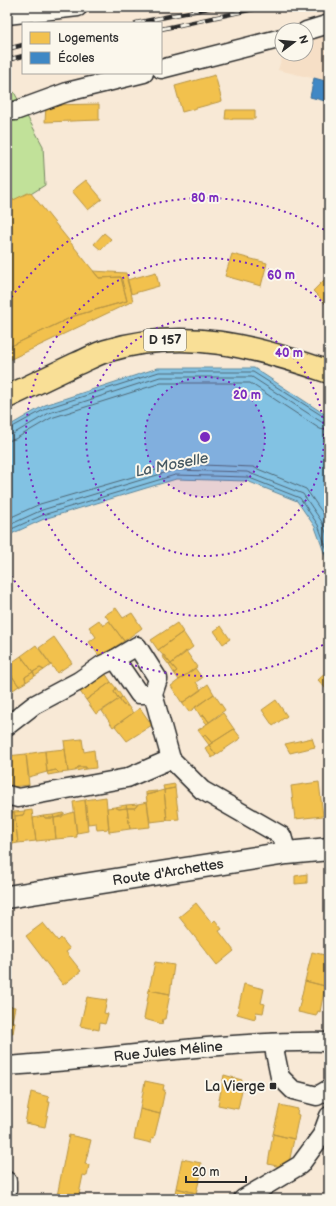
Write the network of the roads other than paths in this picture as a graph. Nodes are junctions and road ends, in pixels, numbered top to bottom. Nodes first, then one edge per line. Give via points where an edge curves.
1 (78, 7) edge
2 (7, 15) edge
3 (329, 24) edge
4 (314, 29) edge
5 (274, 40) edge
6 (162, 69) edge
7 (140, 74) edge
8 (7, 111) edge
9 (329, 372) edge
10 (7, 397) edge
11 (115, 659) junction
12 (153, 694) junction
13 (7, 726) edge
14 (170, 759) junction
15 (7, 795) edge
16 (329, 849) edge
17 (287, 853) junction
18 (7, 897) edge
19 (329, 1042) edge
20 (273, 1043) junction
21 (7, 1066) edge
22 (329, 1089) edge
23 (329, 1117) edge
24 (7, 1181) edge
25 (7, 1192) edge
26 (243, 1199) edge

1 - 2 street
3 - 4 street
5 - 6 street
7 - 8 street
9 - 10 main road, D 157 via 275,353 200,339 140,342 105,351
11 - 12 street via 139,694
11 - 12 street via 137,646 158,679
11 - 13 street via 34,705
12 - 14 street
14 - 15 street via 127,778 18,798
14 - 17 street via 202,790 282,836
16 - 17 street, Route d'Archettes
17 - 18 street, Route d'Archettes
19 - 20 street, Rue Jules Méline
20 - 21 street, Rue Jules Méline via 180,1049
20 - 22 street via 280,1077 293,1090 317,1096
23 - 26 street via 322,1135 300,1165
24 - 25 street

